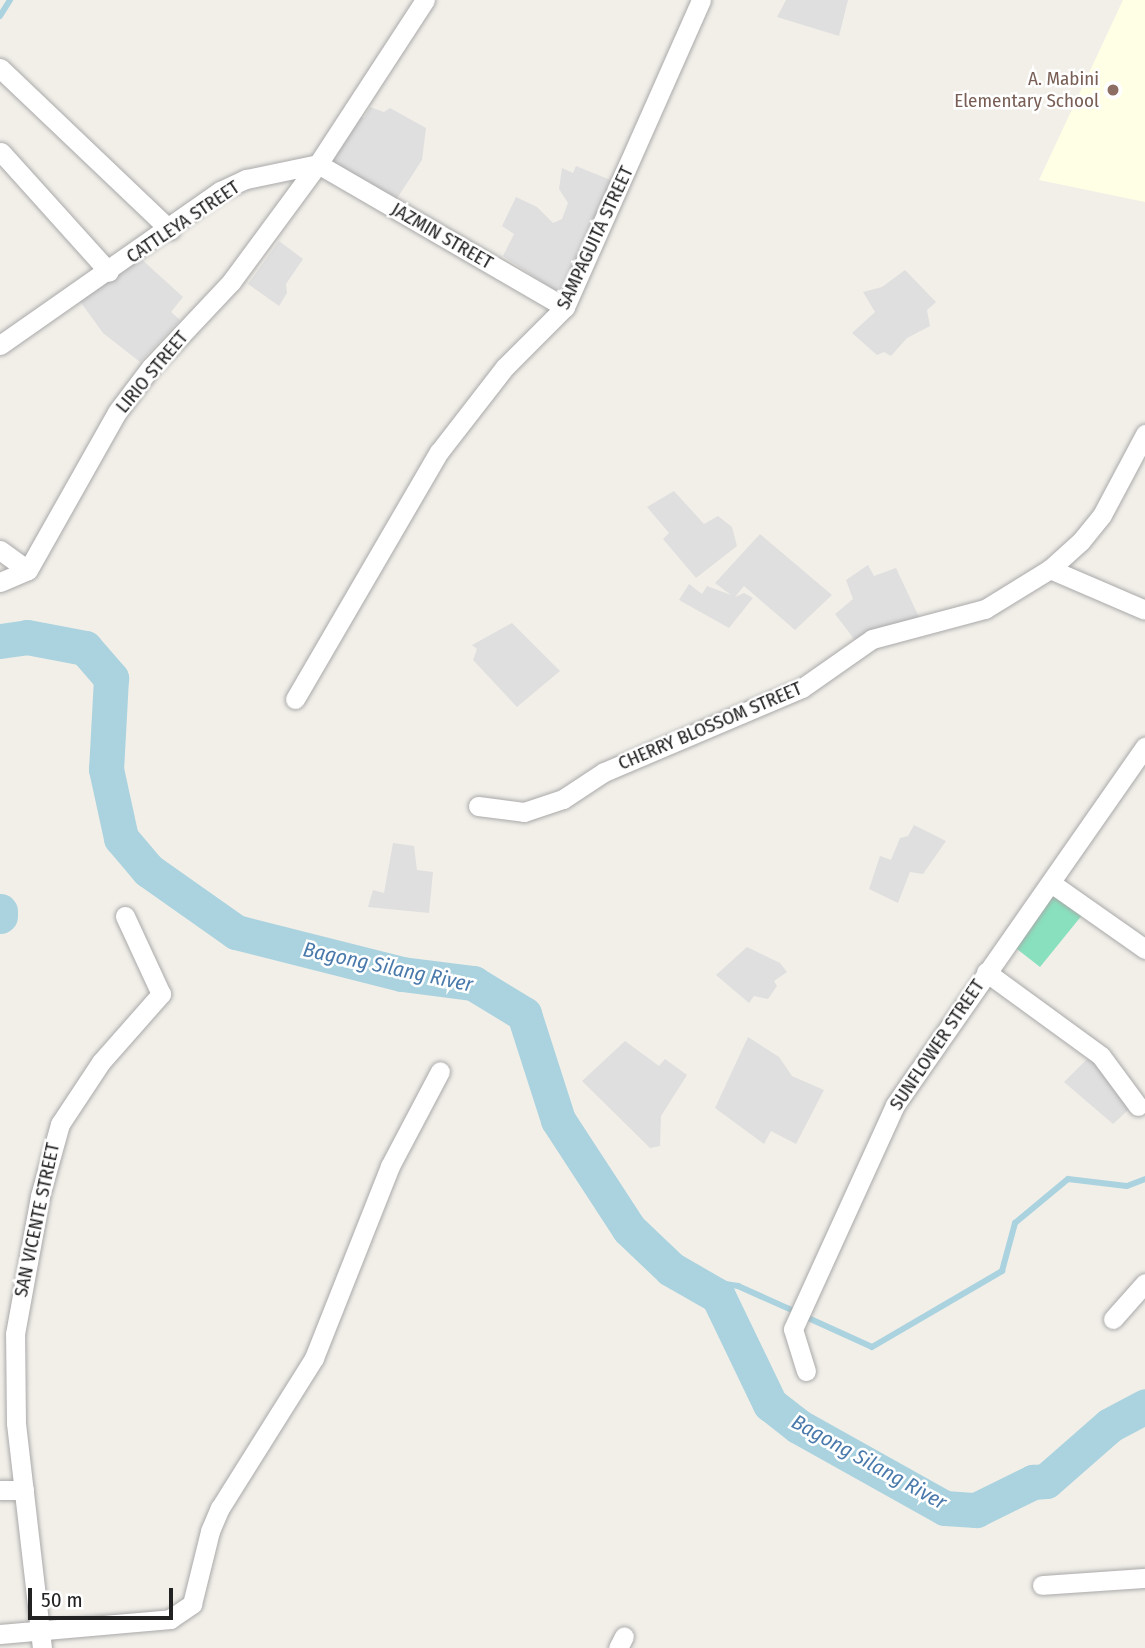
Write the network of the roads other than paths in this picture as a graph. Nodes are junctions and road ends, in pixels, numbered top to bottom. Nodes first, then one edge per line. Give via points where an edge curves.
1 (425, 0) edge
2 (701, 0) edge
3 (0, 68) edge
4 (1, 152) edge
5 (318, 164) junction
6 (170, 230) junction
7 (109, 272) junction
8 (565, 307) junction
9 (2, 340) edge
10 (1145, 434) edge
11 (0, 550) edge
12 (1051, 569) junction
13 (28, 570) junction
14 (0, 582) edge
15 (1145, 610) edge
16 (295, 699) dead end
17 (1145, 746) edge
18 (478, 806) dead end
19 (1051, 883) junction
20 (125, 916) dead end
21 (1145, 950) edge
22 (986, 972) junction
23 (440, 1071) dead end
24 (1138, 1107) dead end
25 (1145, 1283) edge
26 (1113, 1319) dead end
27 (806, 1371) dead end
28 (0, 1490) edge
29 (24, 1490) junction
30 (1145, 1578) edge
31 (1042, 1585) dead end
32 (0, 1634) edge
33 (41, 1639) edge

1 - 5 street
2 - 8 street, SAMPAGUITA STREET
3 - 6 street
4 - 7 street
5 - 6 street, CATTLEYA STREET via 246,179 220,191
5 - 8 street, JAZMIN STREET
5 - 13 street, LIRIO STREET via 231,282 151,367 117,412
6 - 7 street, CATTLEYA STREET
7 - 9 street, CATTLEYA STREET
8 - 16 street, SAMPAGUITA STREET via 505,367 439,452
10 - 12 street, CHERRY BLOSSOM STREET via 1102,515
11 - 13 street
12 - 15 street
12 - 18 street, CHERRY BLOSSOM STREET via 969,615 872,639 802,688 604,772 562,799 524,812
13 - 14 street
17 - 19 street, SUNFLOWER STREET
19 - 21 street
19 - 22 street, SUNFLOWER STREET
20 - 29 street, SAN VICENTE STREET via 161,994 73,1102 52,1147 12,1370
22 - 24 street via 1101,1056
22 - 27 street, SUNFLOWER STREET via 895,1105 857,1181 793,1329
23 - 33 street via 390,1166 314,1358 220,1508 192,1604 170,1619
25 - 26 street
28 - 29 street
29 - 33 street, SAN VICENTE STREET
30 - 31 street
32 - 33 street

